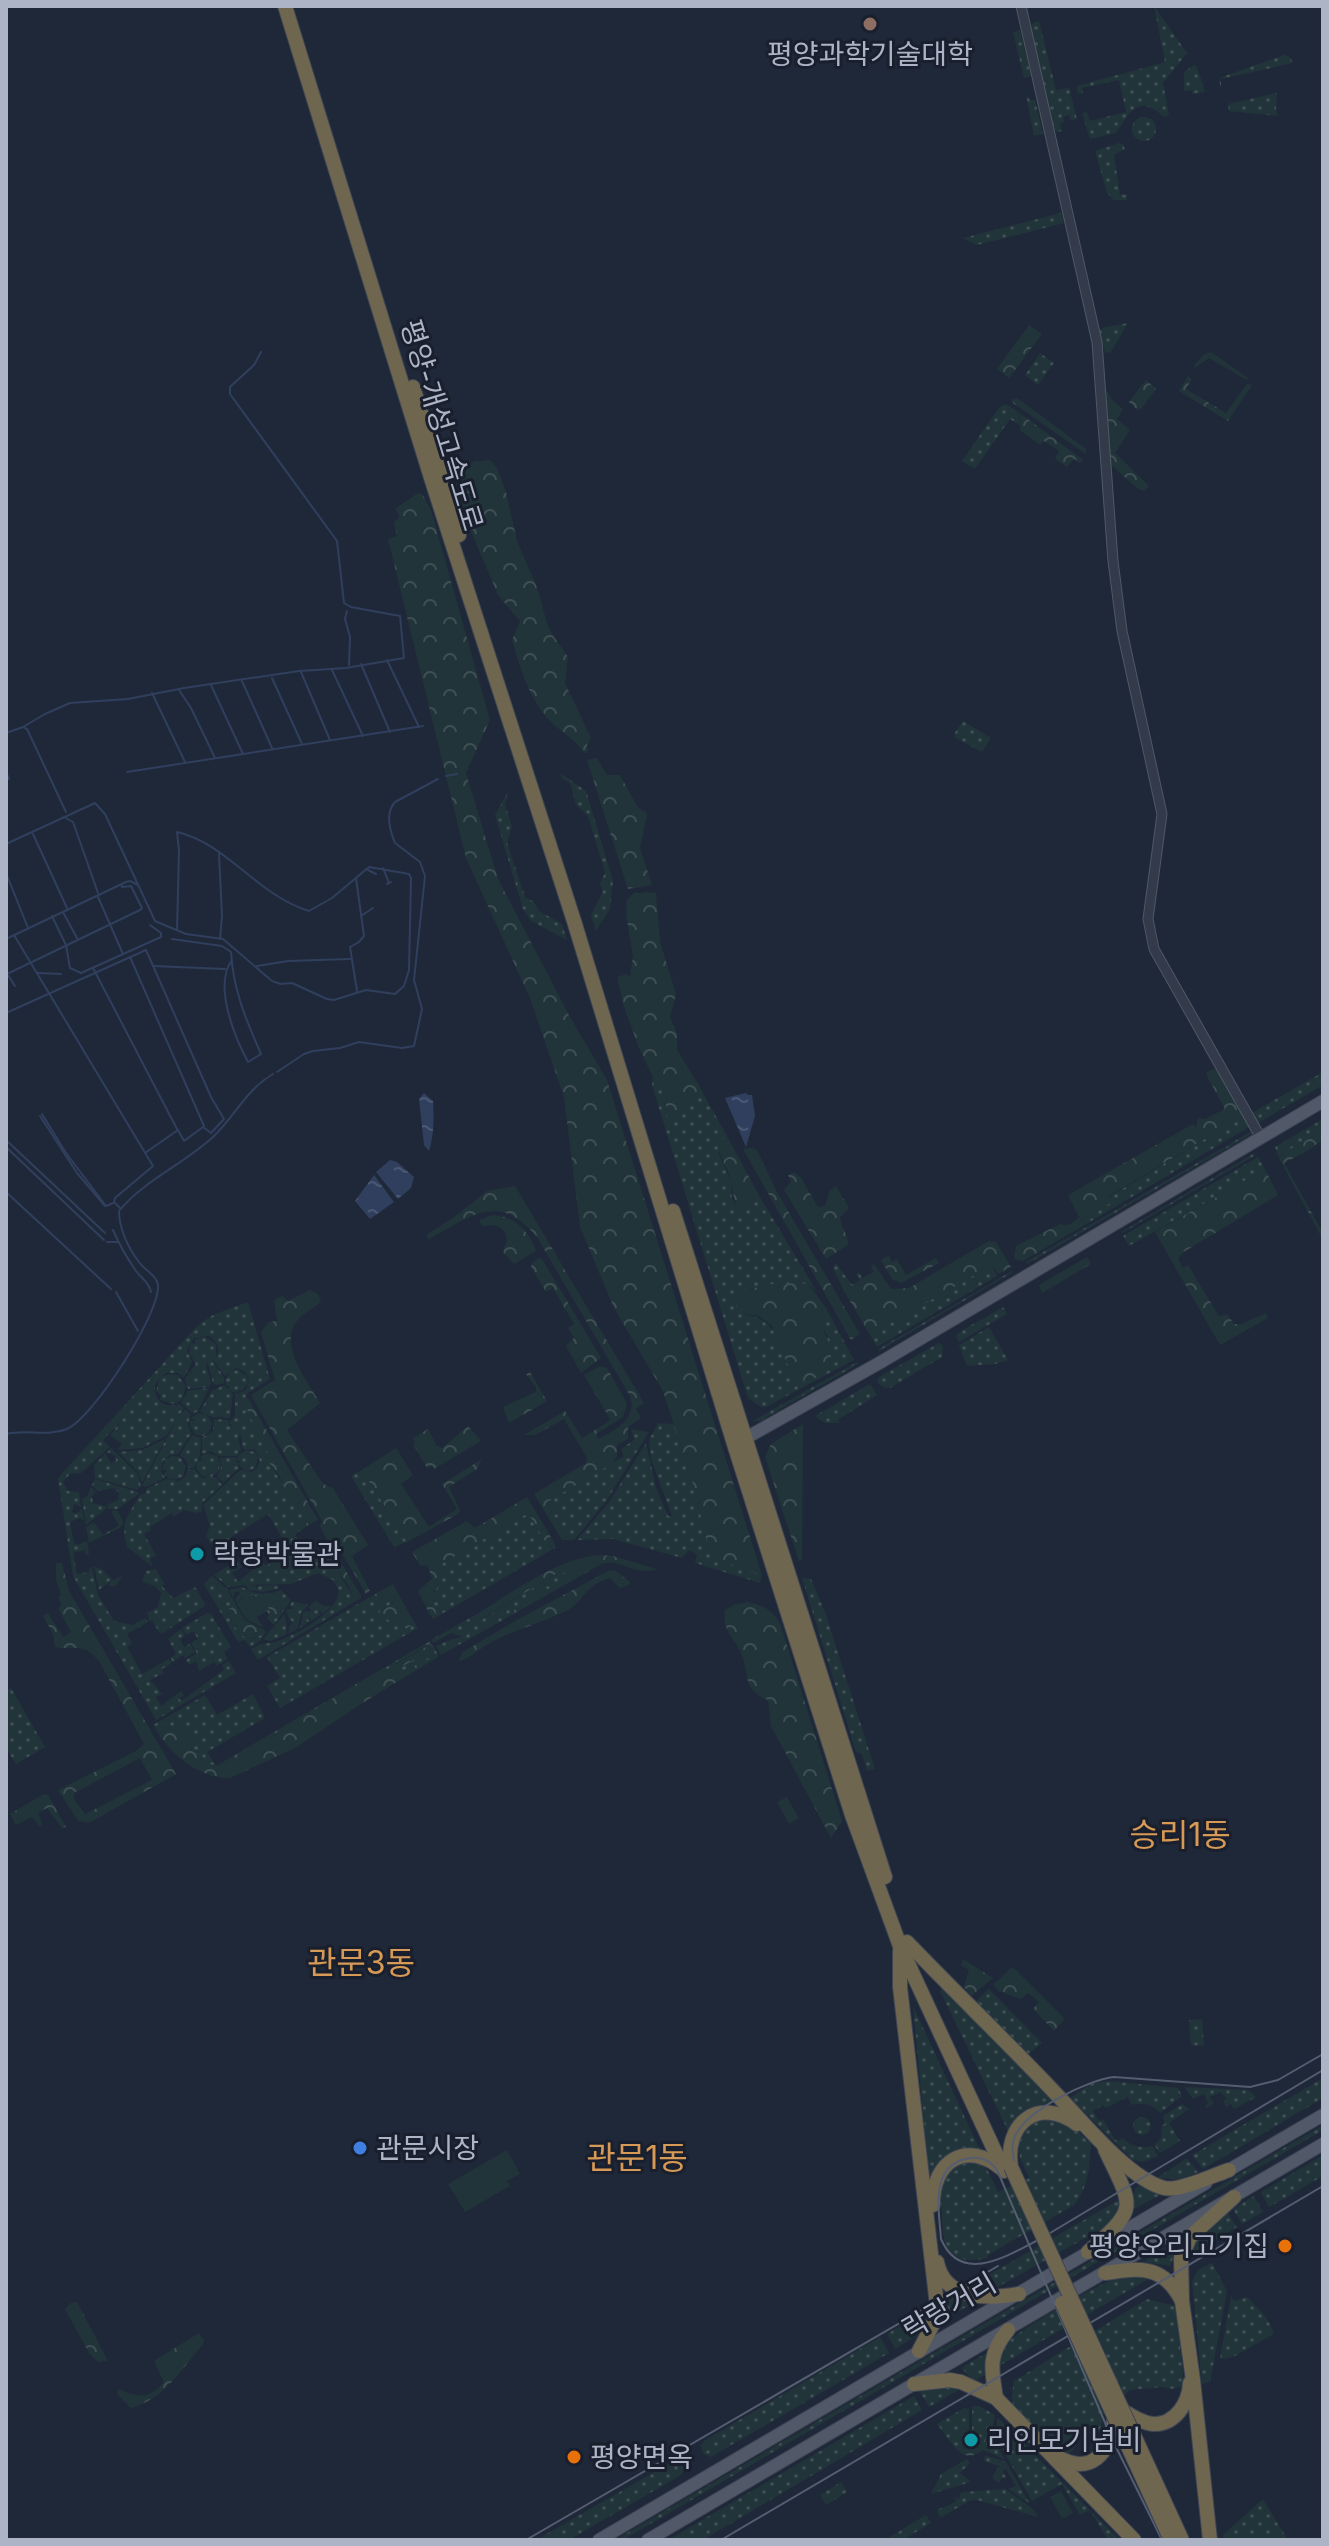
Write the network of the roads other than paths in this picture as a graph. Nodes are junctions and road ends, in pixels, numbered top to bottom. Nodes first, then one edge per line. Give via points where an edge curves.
1 (285, 6) edge
2 (294, 6) edge
3 (1021, 6) edge
4 (558, 856) junction
5 (1323, 1101) edge
6 (1261, 1138) junction
7 (739, 1442) junction
8 (904, 1944) junction
9 (1323, 2115) edge
10 (1091, 2133) junction
11 (1323, 2144) edge
12 (1103, 2145) junction
13 (1008, 2169) junction
14 (1229, 2170) junction
15 (1234, 2197) junction
16 (1088, 2252) junction
17 (1105, 2273) junction
18 (1019, 2294) junction
19 (1182, 2301) junction
20 (1008, 2330) junction
21 (919, 2351) junction
22 (1191, 2379) junction
23 (914, 2384) junction
24 (996, 2398) junction
25 (1118, 2415) junction
26 (1047, 2450) junction
27 (599, 2540) edge
28 (648, 2540) edge
29 (1134, 2540) edge
30 (1171, 2540) edge
31 (1182, 2540) edge
32 (1210, 2540) edge

1 - 4 highway, 평양-개성고속도로 via 432,481
2 - 4 highway, 평양-개성고속도로
3 - 6 street via 1097,342 1122,631 1162,814 1150,936
4 - 7 highway
5 - 6 main road
6 - 7 main road
7 - 8 highway via 852,1815
8 - 10 highway
8 - 13 highway
8 - 21 highway via 900,1987 938,2314
9 - 14 main road, 락랑거리
10 - 12 highway
10 - 13 highway via 1055,2112 1028,2117 1011,2140
11 - 15 main road, 락랑거리
12 - 14 highway via 1166,2189
12 - 16 highway via 1128,2203 1116,2228
13 - 18 highway via 971,2155 957,2158 938,2175 933,2197 937,2267 965,2294 992,2299
13 - 25 highway, bridge
14 - 16 main road, 락랑거리
15 - 17 main road, 락랑거리
15 - 19 highway via 1198,2227 1184,2248
16 - 18 main road, 락랑거리
17 - 19 highway via 1141,2268 1156,2272
17 - 20 main road, 락랑거리
18 - 21 main road, 락랑거리
19 - 22 highway
20 - 23 main road, 락랑거리
20 - 24 highway via 991,2360
21 - 27 main road, 락랑거리
22 - 25 highway via 1183,2408 1163,2423
22 - 32 highway
23 - 24 highway via 950,2380
23 - 28 main road, 락랑거리
24 - 26 highway
25 - 26 highway via 1107,2449 1093,2460 1069,2463
25 - 30 highway, bridge
25 - 31 highway, bridge
26 - 29 highway

